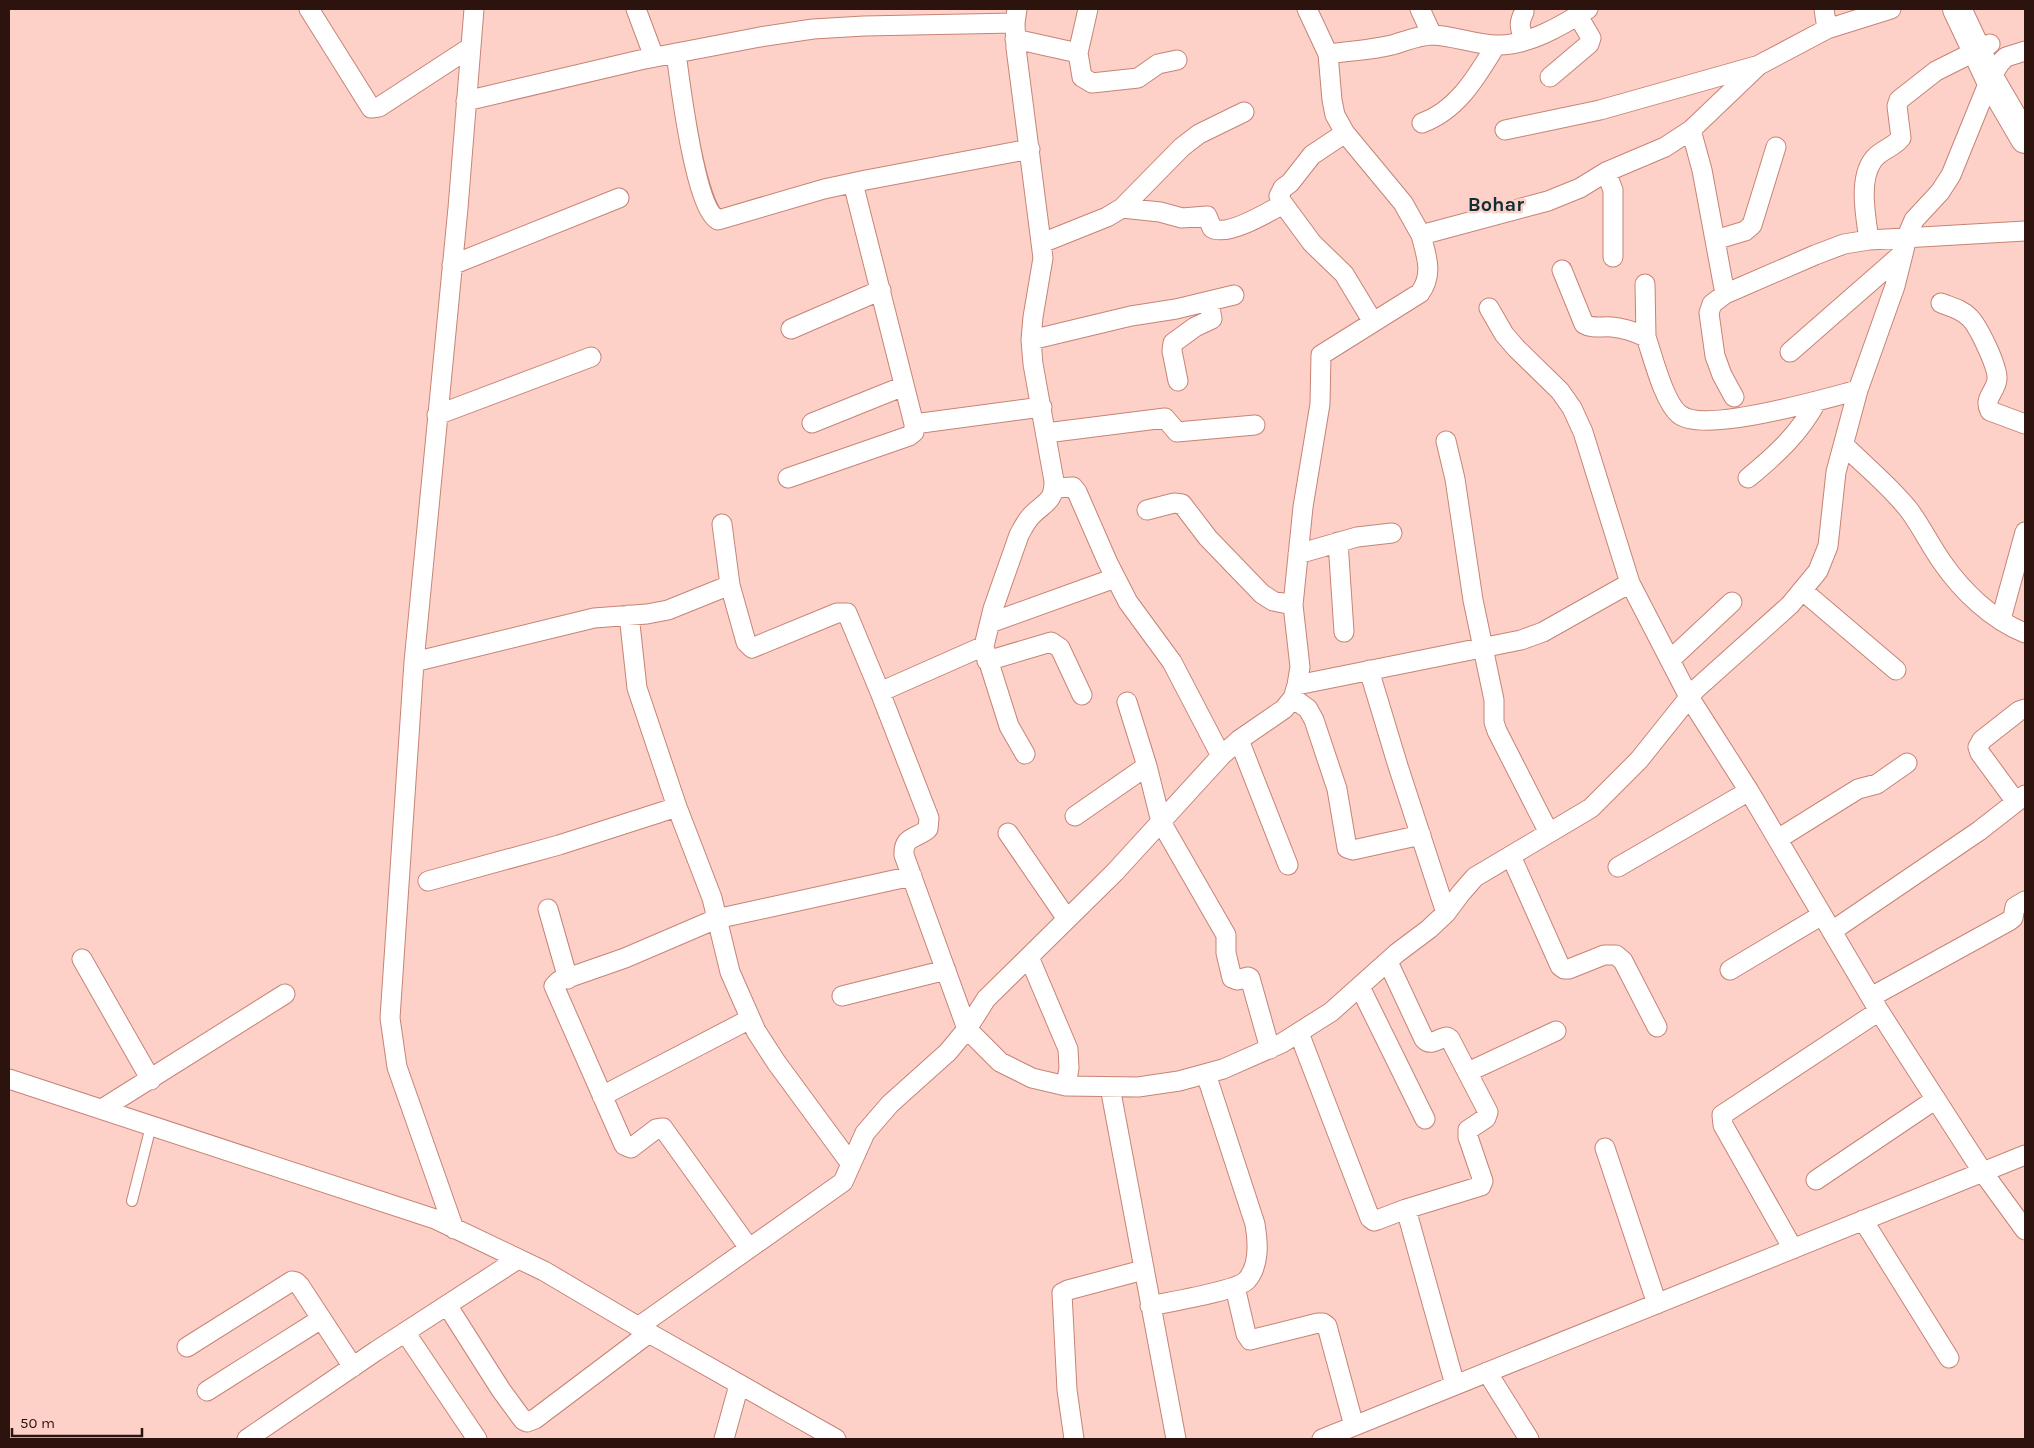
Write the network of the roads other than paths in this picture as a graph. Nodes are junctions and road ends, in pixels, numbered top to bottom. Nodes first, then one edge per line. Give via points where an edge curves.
1 (309, 9) edge
2 (474, 9) edge
3 (636, 9) edge
4 (1088, 9) edge
5 (1307, 9) edge
6 (1420, 9) edge
7 (1524, 9) edge
8 (1824, 9) edge
9 (1891, 9) edge
10 (1957, 9) edge
11 (1973, 9) edge
12 (1583, 12) edge
13 (1016, 23) edge
14 (1827, 29) junction
15 (1432, 35) junction
16 (1524, 40) junction
17 (1496, 45) junction
18 (471, 47) junction
19 (2025, 51) edge
20 (676, 53) junction
21 (1078, 53) junction
22 (1328, 54) junction
23 (654, 57) junction
24 (1989, 59) junction
25 (1177, 60) dead end
26 (1760, 65) junction
27 (1550, 77) dead end
28 (466, 101) junction
29 (2025, 104) edge
30 (1244, 112) dead end
31 (1422, 123) dead end
32 (1505, 130) dead end
33 (1690, 130) junction
34 (1345, 133) junction
35 (2025, 139) edge
36 (1776, 147) dead end
37 (1030, 149) junction
38 (1606, 172) junction
39 (854, 183) junction
40 (619, 198) dead end
41 (1283, 204) junction
42 (1122, 208) junction
43 (2025, 231) edge
44 (1421, 235) junction
45 (1715, 240) junction
46 (1869, 240) junction
47 (1042, 243) junction
48 (1905, 246) junction
49 (1613, 257) dead end
50 (452, 265) junction
51 (1562, 270) dead end
52 (1645, 284) dead end
53 (880, 290) junction
54 (1725, 294) junction
55 (1234, 296) dead end
56 (1209, 302) junction
57 (1942, 303) dead end
58 (1489, 308) dead end
59 (1373, 322) junction
60 (791, 329) dead end
61 (1646, 337) junction
62 (1031, 340) junction
63 (1790, 352) dead end
64 (590, 357) dead end
65 (1178, 380) dead end
66 (904, 386) junction
67 (1858, 390) junction
68 (1734, 397) dead end
69 (1818, 401) junction
70 (1042, 407) junction
71 (438, 415) junction
72 (812, 423) dead end
73 (914, 424) junction
74 (2025, 424) edge
75 (1256, 425) dead end
76 (1046, 433) junction
77 (1446, 440) dead end
78 (1844, 445) junction
79 (788, 478) dead end
80 (1748, 478) dead end
81 (1054, 488) junction
82 (1147, 510) dead end
83 (722, 524) dead end
84 (2025, 532) edge
85 (1392, 533) dead end
86 (1338, 542) junction
87 (1298, 554) junction
88 (1115, 578) junction
89 (1630, 583) junction
90 (730, 585) junction
91 (1803, 591) junction
92 (1732, 602) dead end
93 (1293, 605) junction
94 (628, 615) junction
95 (2001, 619) junction
96 (990, 623) junction
97 (1344, 632) dead end
98 (2025, 633) edge
99 (1483, 648) junction
100 (986, 654) junction
101 (1670, 660) junction
102 (414, 662) junction
103 (1369, 670) junction
104 (1896, 670) dead end
105 (1295, 691) junction
106 (880, 692) junction
107 (1082, 695) dead end
108 (1689, 697) junction
109 (1127, 702) dead end
110 (2025, 709) edge
111 (1239, 740) junction
112 (1025, 754) dead end
113 (1221, 756) junction
114 (1907, 763) dead end
115 (1147, 766) junction
116 (1749, 790) junction
117 (2021, 799) edge
118 (677, 807) junction
119 (1075, 816) dead end
120 (1160, 822) junction
121 (1008, 833) dead end
122 (1549, 833) junction
123 (1421, 835) junction
124 (1778, 839) junction
125 (1511, 856) junction
126 (1288, 865) dead end
127 (1618, 867) dead end
128 (912, 876) junction
129 (428, 881) dead end
130 (2025, 901) edge
131 (548, 909) dead end
132 (1446, 913) junction
133 (1822, 915) junction
134 (716, 919) junction
135 (1067, 919) junction
136 (1832, 931) junction
137 (1029, 957) junction
138 (82, 959) dead end
139 (1388, 962) junction
140 (946, 970) junction
141 (1730, 970) dead end
142 (568, 979) junction
143 (1360, 986) junction
144 (285, 994) dead end
145 (842, 996) dead end
146 (1875, 1004) junction
147 (750, 1019) junction
148 (1657, 1027) dead end
149 (967, 1029) junction
150 (1556, 1031) dead end
151 (1299, 1033) junction
152 (1270, 1049) junction
153 (1468, 1072) junction
154 (1206, 1074) junction
155 (9, 1079) edge
156 (151, 1080) junction
157 (1066, 1086) junction
158 (1110, 1087) junction
159 (602, 1096) junction
160 (1936, 1099) junction
161 (102, 1109) junction
162 (1425, 1119) dead end
163 (151, 1126) junction
164 (1605, 1148) dead end
165 (2025, 1155) edge
166 (851, 1164) junction
167 (1982, 1172) junction
168 (1816, 1180) dead end
169 (132, 1201) dead end
170 (1406, 1209) junction
171 (1863, 1220) junction
172 (454, 1228) junction
173 (2025, 1230) edge
174 (749, 1248) junction
175 (1794, 1248) junction
176 (518, 1259) junction
177 (1143, 1270) junction
178 (1235, 1288) junction
179 (1658, 1304) junction
180 (447, 1305) junction
181 (1150, 1306) junction
182 (321, 1319) junction
183 (643, 1330) junction
184 (405, 1332) junction
185 (186, 1346) dead end
186 (1949, 1358) dead end
187 (353, 1367) junction
188 (1487, 1372) junction
189 (739, 1385) junction
190 (1455, 1385) junction
191 (207, 1391) dead end
192 (1354, 1426) junction
193 (1331, 1438) edge
194 (247, 1439) edge
195 (477, 1439) edge
196 (724, 1439) edge
197 (836, 1439) edge
198 (1074, 1439) edge
199 (1176, 1439) edge
200 (1530, 1439) edge

1 - 18 street via 371,108 379,107
2 - 18 street
3 - 23 street
4 - 21 street
5 - 22 street
6 - 15 street
7 - 16 street via 1519,21
8 - 14 street
9 - 14 street
10 - 24 main road
11 - 24 main road
12 - 16 street via 1558,27
12 - 27 street via 1591,41
13 - 20 street via 814,29
13 - 21 street
13 - 37 street
14 - 26 street
15 - 17 street
15 - 22 street
16 - 17 street
17 - 31 street via 1452,106 1435,119
18 - 28 street
19 - 24 street
20 - 23 street
20 - 39 street via 694,166 713,218 723,220
21 - 25 street via 1082,77 1092,83 1138,78 1158,64
22 - 34 street via 1332,100
23 - 28 street
24 - 29 main road
24 - 35 main road
24 - 46 street via 1936,71 1899,100 1896,106 1900,138 1872,160 1865,187 1864,207
24 - 48 street via 1951,175 1914,220
26 - 32 street via 1600,110
26 - 33 street
28 - 50 street
30 - 42 street via 1199,134 1182,147
33 - 38 street via 1666,146
33 - 45 street via 1702,170
34 - 41 street via 1304,163 1280,192
34 - 44 street via 1403,203
36 - 45 street via 1752,225 1745,232
37 - 39 street
37 - 47 street
38 - 44 street via 1580,188 1548,201
38 - 49 street via 1613,190
39 - 53 street
40 - 50 street
41 - 42 street via 1249,223 1214,230 1207,216 1182,218
41 - 59 street via 1312,243 1344,274
42 - 47 street
43 - 48 street
44 - 59 street via 1428,261 1426,284 1420,293
45 - 54 street
46 - 48 street
46 - 54 street via 1844,244 1814,255
47 - 62 street via 1043,258
48 - 63 street
48 - 67 street via 1895,286
50 - 71 street
51 - 61 street via 1584,324 1630,330
52 - 61 street
53 - 60 street
53 - 66 street
54 - 68 street via 1712,304 1709,312 1715,356
55 - 56 street
56 - 62 street
56 - 65 street via 1212,319 1194,327 1173,343
57 - 74 street via 1961,310 1979,331 1996,371 1997,380 1987,406 1990,411
58 - 89 street via 1504,334 1560,390 1572,408 1583,432
59 - 87 street via 1321,355 1320,404 1302,507
61 - 69 street via 1669,404 1680,416 1698,420 1724,419 1765,414
62 - 70 street
64 - 71 street
66 - 72 street
66 - 73 street
67 - 69 street
67 - 78 street
69 - 80 street via 1793,438
70 - 73 street
70 - 76 street
71 - 102 street
73 - 79 street via 914,432 909,436
75 - 76 street via 1177,432 1165,418
76 - 81 street
77 - 99 street
78 - 91 street via 1836,472 1828,546 1818,571
78 - 95 street via 1910,511 1963,590
81 - 88 street via 1073,488 1077,492
81 - 96 street via 1049,501 1033,514 1019,535
82 - 93 street via 1182,504 1208,538 1262,594 1273,601
83 - 90 street
84 - 95 street
85 - 86 street
86 - 87 street
86 - 97 street
87 - 93 street
88 - 96 street
88 - 113 street via 1128,602 1172,662
89 - 99 street via 1543,632
89 - 101 street
90 - 94 street via 668,610
90 - 106 street via 746,642 752,648 837,613 847,613
91 - 104 street
91 - 108 street
92 - 101 street
93 - 105 street via 1300,667
94 - 102 street via 594,618
94 - 118 street via 637,688
95 - 98 street
96 - 100 street
99 - 103 street
99 - 122 street via 1497,731
100 - 106 street
100 - 107 street via 1051,642 1060,648
100 - 112 street via 1009,726
101 - 108 street
102 - 172 street via 390,1018 397,1067
103 - 105 street
103 - 123 street
105 - 111 street via 1284,708
105 - 123 street via 1314,720 1337,790 1348,848 1353,850
106 - 128 street via 929,818 928,830 906,842 904,848
108 - 116 street
108 - 122 street via 1614,786 1591,808
109 - 115 street
110 - 117 street via 1982,740 1978,747
111 - 113 street
111 - 126 street
113 - 120 street
114 - 124 street via 1878,784 1858,789
115 - 119 street
115 - 120 street
116 - 124 street
116 - 127 street
117 - 136 street
118 - 129 street via 559,846
118 - 134 street via 706,882
120 - 135 street
120 - 152 street via 1226,935 1232,978 1250,978
121 - 135 street
122 - 125 street
123 - 132 street
124 - 133 street
125 - 132 street via 1475,877
125 - 148 street via 1560,966 1569,969 1604,955 1616,955 1623,961
128 - 134 street
128 - 140 street
130 - 146 street via 2015,907 2009,921
131 - 142 street
132 - 139 street
133 - 136 street
133 - 141 street
134 - 142 street
134 - 147 street via 730,972
135 - 137 street
136 - 146 street
137 - 149 street via 986,1000
137 - 157 street via 1068,1049
138 - 156 street
139 - 143 street
139 - 153 street via 1424,1039 1431,1043 1446,1037 1450,1039
140 - 145 street
140 - 149 street
142 - 159 street via 555,983 555,991
143 - 151 street via 1332,1012
143 - 162 street
144 - 156 street
146 - 160 street
146 - 175 street via 1722,1115 1723,1125
147 - 159 street
147 - 166 street via 776,1062
149 - 157 street via 1000,1062 1032,1078
149 - 166 street via 948,1052 890,1104 865,1133
150 - 153 street
151 - 152 street
151 - 170 street via 1370,1218 1374,1221
152 - 154 street
153 - 170 street via 1488,1112 1486,1118 1468,1130 1482,1184
154 - 158 street via 1138,1087
154 - 178 street via 1257,1238 1255,1262 1248,1279
155 - 161 street
156 - 161 street
157 - 158 street
158 - 177 street
159 - 174 street via 627,1148 659,1127 666,1130
160 - 167 street
160 - 168 street
161 - 163 street
163 - 169 lane
163 - 172 street
164 - 179 street
165 - 167 street
166 - 174 street via 843,1182
167 - 171 street
167 - 173 street
170 - 190 street
171 - 175 street
171 - 186 street
172 - 176 street
174 - 183 street
175 - 179 street
176 - 180 street
176 - 183 street
177 - 181 street
177 - 198 street via 1062,1293
178 - 181 street
178 - 192 street via 1250,1340 1318,1323 1327,1326
179 - 188 street
180 - 183 street via 501,1390 527,1422 535,1419
180 - 184 street
181 - 199 street
182 - 185 street via 300,1286 292,1281
182 - 187 street
182 - 191 street
183 - 189 street
184 - 187 street
184 - 195 street
187 - 194 street
188 - 190 street
188 - 200 street
189 - 196 street
189 - 197 street
190 - 192 street
192 - 193 street

